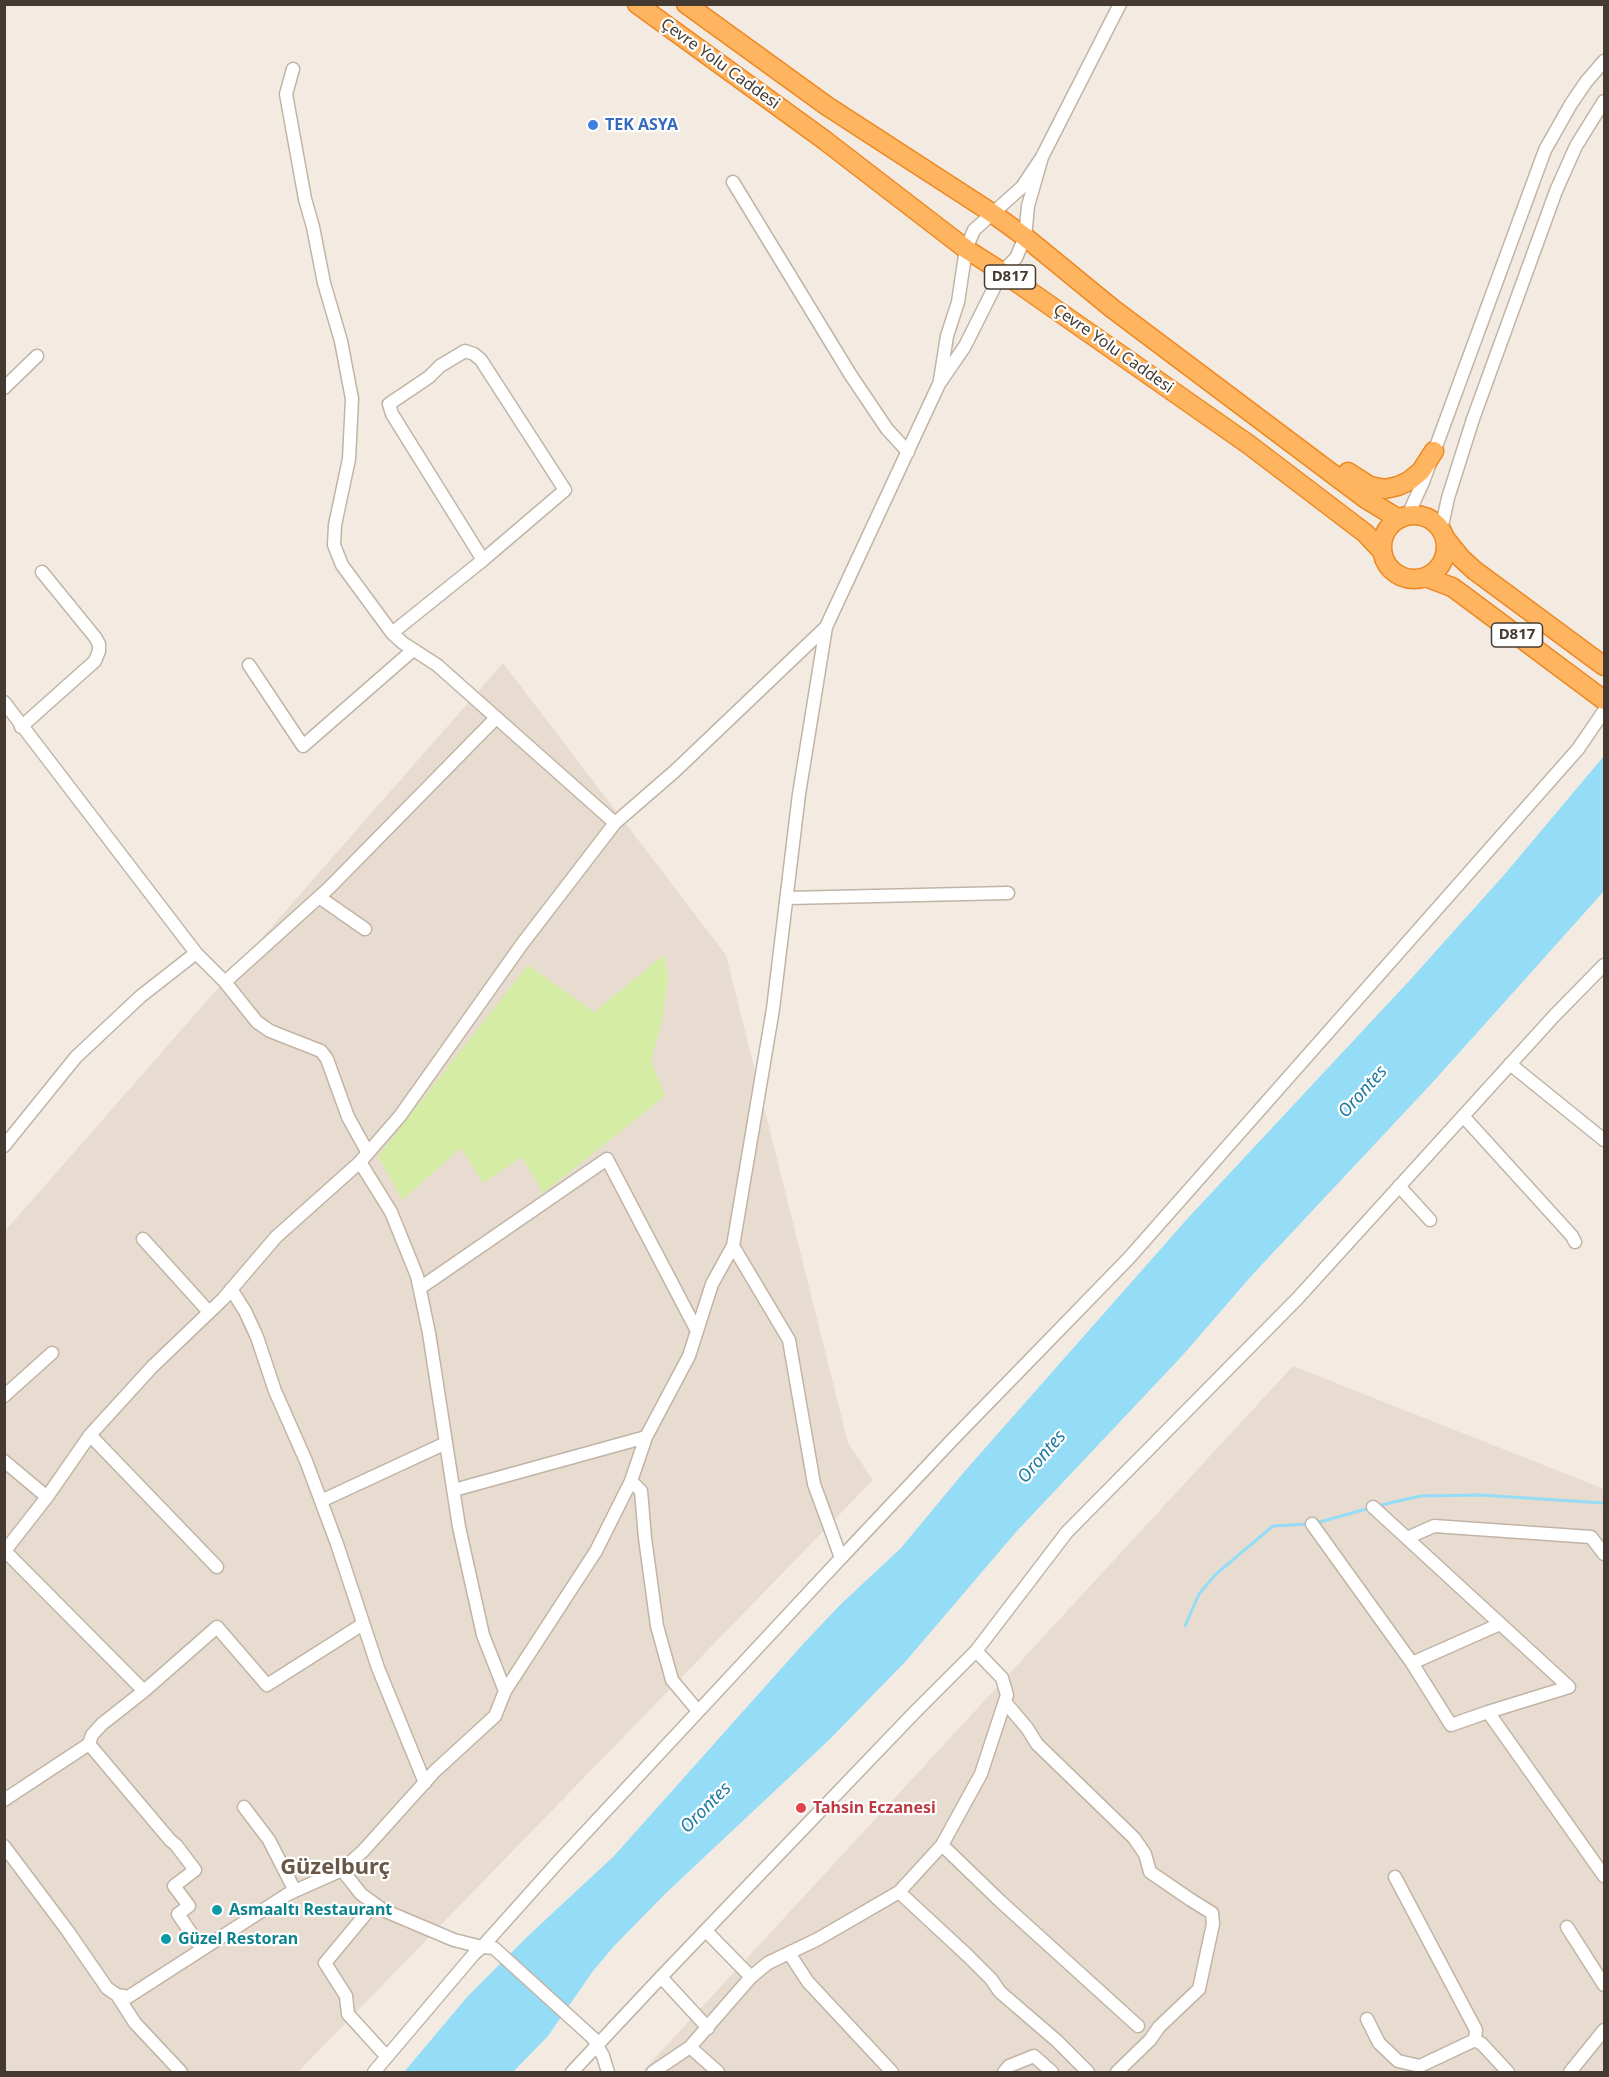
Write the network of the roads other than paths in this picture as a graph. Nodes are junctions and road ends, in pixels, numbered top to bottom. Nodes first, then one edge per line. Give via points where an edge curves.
1 (638, 4) edge
2 (686, 4) edge
3 (1120, 4) edge
4 (1605, 61) edge
5 (293, 69) dead end
6 (1605, 101) edge
7 (1042, 157) junction
8 (733, 182) dead end
9 (992, 213) junction
10 (1025, 237) junction
11 (966, 249) junction
12 (1002, 272) junction
13 (36, 356) dead end
14 (939, 384) junction
15 (4, 388) edge
16 (1434, 451) junction
17 (908, 452) junction
18 (1314, 460) junction
19 (1403, 517) junction
20 (1443, 534) junction
21 (1382, 551) junction
22 (483, 560) junction
23 (42, 572) dead end
24 (1425, 578) junction
25 (826, 627) junction
26 (392, 633) junction
27 (413, 650) junction
28 (249, 665) dead end
29 (1605, 666) edge
30 (1605, 700) edge
31 (4, 702) edge
32 (1605, 711) edge
33 (496, 717) junction
34 (21, 727) junction
35 (615, 823) junction
36 (1008, 892) dead end
37 (319, 897) junction
38 (787, 898) junction
39 (364, 929) dead end
40 (196, 953) junction
41 (1605, 965) edge
42 (225, 982) junction
43 (1510, 1064) junction
44 (1463, 1116) junction
45 (1605, 1140) edge
46 (4, 1146) edge
47 (364, 1157) junction
48 (1399, 1186) junction
49 (1430, 1220) dead end
50 (143, 1239) dead end
51 (1575, 1242) dead end
52 (734, 1246) junction
53 (420, 1288) junction
54 (231, 1289) junction
55 (209, 1312) junction
56 (697, 1331) junction
57 (52, 1353) dead end
58 (4, 1396) edge
59 (90, 1435) junction
60 (646, 1437) junction
61 (446, 1443) junction
62 (4, 1461) edge
63 (631, 1481) junction
64 (454, 1490) junction
65 (47, 1497) junction
66 (321, 1501) junction
67 (1373, 1507) dead end
68 (1312, 1524) dead end
69 (1407, 1538) junction
70 (5, 1552) edge
71 (1605, 1554) edge
72 (841, 1558) junction
73 (216, 1567) dead end
74 (363, 1623) junction
75 (1500, 1624) junction
76 (976, 1651) junction
77 (1412, 1663) junction
78 (144, 1691) junction
79 (505, 1691) junction
80 (1005, 1702) junction
81 (698, 1711) junction
82 (1488, 1712) junction
83 (89, 1744) junction
84 (424, 1783) junction
85 (4, 1800) edge
86 (244, 1807) dead end
87 (942, 1845) junction
88 (4, 1846) edge
89 (342, 1870) junction
90 (1605, 1876) edge
91 (1395, 1877) dead end
92 (295, 1891) junction
93 (899, 1892) junction
94 (374, 1904) junction
95 (1567, 1927) dead end
96 (706, 1931) junction
97 (488, 1948) junction
98 (202, 1949) junction
99 (789, 1953) junction
100 (661, 1977) junction
101 (751, 1977) junction
102 (1605, 1985) edge
103 (117, 1995) junction
104 (1367, 2019) dead end
105 (1138, 2026) dead end
106 (708, 2028) junction
107 (1605, 2030) edge
108 (1475, 2040) junction
109 (598, 2044) junction
110 (690, 2047) junction
111 (387, 2057) junction
112 (181, 2073) edge
113 (374, 2073) edge
114 (572, 2073) edge
115 (608, 2073) edge
116 (653, 2073) edge
117 (718, 2073) edge
118 (892, 2073) edge
119 (1004, 2073) edge
120 (1052, 2073) edge
121 (1088, 2073) edge
122 (1117, 2073) edge
123 (1508, 2073) edge
124 (1570, 2073) edge

1 - 11 highway, Çevre Yolu Caddesi / D817
2 - 9 highway, Çevre Yolu Caddesi / D817 via 827,106
3 - 7 street
4 - 16 street via 1571,104 1545,150
5 - 26 street via 286,94 305,199 352,399 349,459 334,545 342,565
6 - 20 street via 1576,146 1556,191 1473,419 1448,498
7 - 9 street via 1022,187
7 - 10 street via 1028,206
8 - 17 street via 850,374 886,429
9 - 10 highway, Çevre Yolu Caddesi / D817
9 - 11 street via 974,230
10 - 12 street via 1016,258
10 - 18 highway, Çevre Yolu Caddesi / D817 via 1113,309
11 - 12 highway, Çevre Yolu Caddesi / D817
11 - 14 street
12 - 14 street via 970,337
12 - 21 highway, Çevre Yolu Caddesi / D817 via 1248,444 1365,533
13 - 15 street
14 - 17 street
16 - 18 highway via 1409,482 1384,489 1370,486 1330,462
16 - 19 street
17 - 25 street
18 - 19 highway, Çevre Yolu Caddesi / D817 via 1365,499
19 - 20 highway, Çevre Yolu Caddesi / D817 via 1427,518
19 - 21 highway via 1385,532
20 - 24 highway via 1444,558
20 - 29 highway, Çevre Yolu Caddesi / D817 via 1474,570
21 - 24 highway, Çevre Yolu Caddesi / D817 via 1384,560 1397,575
22 - 22 street via 566,490 481,360 465,351 389,404
22 - 26 street
23 - 34 street via 95,637 99,651 95,661
24 - 30 highway, Çevre Yolu Caddesi / D817 via 1452,587
25 - 35 street
25 - 38 street
26 - 27 street
27 - 28 street via 303,746
27 - 33 street via 437,665
31 - 34 street
32 - 72 street via 1578,749 1129,1258
33 - 35 street
33 - 37 street
34 - 40 street
35 - 47 street via 522,944 400,1116
36 - 38 street
37 - 39 street
37 - 42 street
38 - 52 street via 773,1010
40 - 42 street
40 - 46 street via 141,996 76,1057
41 - 43 street
42 - 47 street via 257,1022 321,1051
43 - 44 street
43 - 45 street
44 - 48 street
44 - 51 street
47 - 53 street via 392,1212
47 - 54 street via 276,1237
48 - 49 street
48 - 76 street via 1297,1299 1067,1532
50 - 55 street
52 - 56 street via 712,1284
52 - 72 street via 789,1340 814,1484
53 - 56 street via 608,1159
53 - 61 street
54 - 55 street
54 - 66 street via 246,1311
55 - 59 street
56 - 60 street
57 - 58 street
59 - 65 street
59 - 73 street
60 - 63 street
60 - 64 street
61 - 64 street
61 - 66 street
62 - 65 street
63 - 79 street via 596,1551
63 - 81 street via 642,1491 657,1626 672,1680
64 - 79 street via 483,1635
65 - 70 street
66 - 74 street
67 - 69 street
68 - 77 street
69 - 71 street via 1434,1527 1592,1537
69 - 75 street
70 - 78 street
72 - 81 street
74 - 78 street via 267,1685 217,1627
74 - 84 street
75 - 77 street
75 - 82 street via 1569,1687
76 - 80 street via 1002,1677
76 - 96 street
77 - 82 street via 1451,1725
78 - 83 street via 102,1724
79 - 84 street via 495,1716
80 - 87 street via 981,1774
80 - 122 street via 1037,1744 1134,1838 1145,1854 1150,1872 1212,1913 1199,1989
81 - 97 street
82 - 90 street
83 - 85 street
83 - 98 street via 195,1870 174,1886 189,1906 178,1914
84 - 89 street
86 - 92 street via 269,1840
87 - 93 street
87 - 105 street
88 - 103 street via 107,1988
89 - 92 street
89 - 94 street
91 - 108 street via 1476,2030
92 - 98 street
93 - 99 street
93 - 121 street
94 - 97 street via 424,1929
94 - 111 street via 325,1963 346,1996 348,2014
95 - 102 street
96 - 100 street
96 - 101 street
97 - 109 street
97 - 111 street via 474,1954
98 - 103 street via 128,1997
99 - 101 street
99 - 118 street via 808,1982
100 - 106 street
100 - 109 street
101 - 106 street
103 - 112 street via 135,2023
104 - 108 street via 1379,2043 1398,2061 1410,2065 1420,2066
106 - 110 street
107 - 124 street
108 - 123 street
109 - 114 street
109 - 115 street
110 - 116 street
110 - 117 street
111 - 113 street
119 - 120 street via 1034,2056

